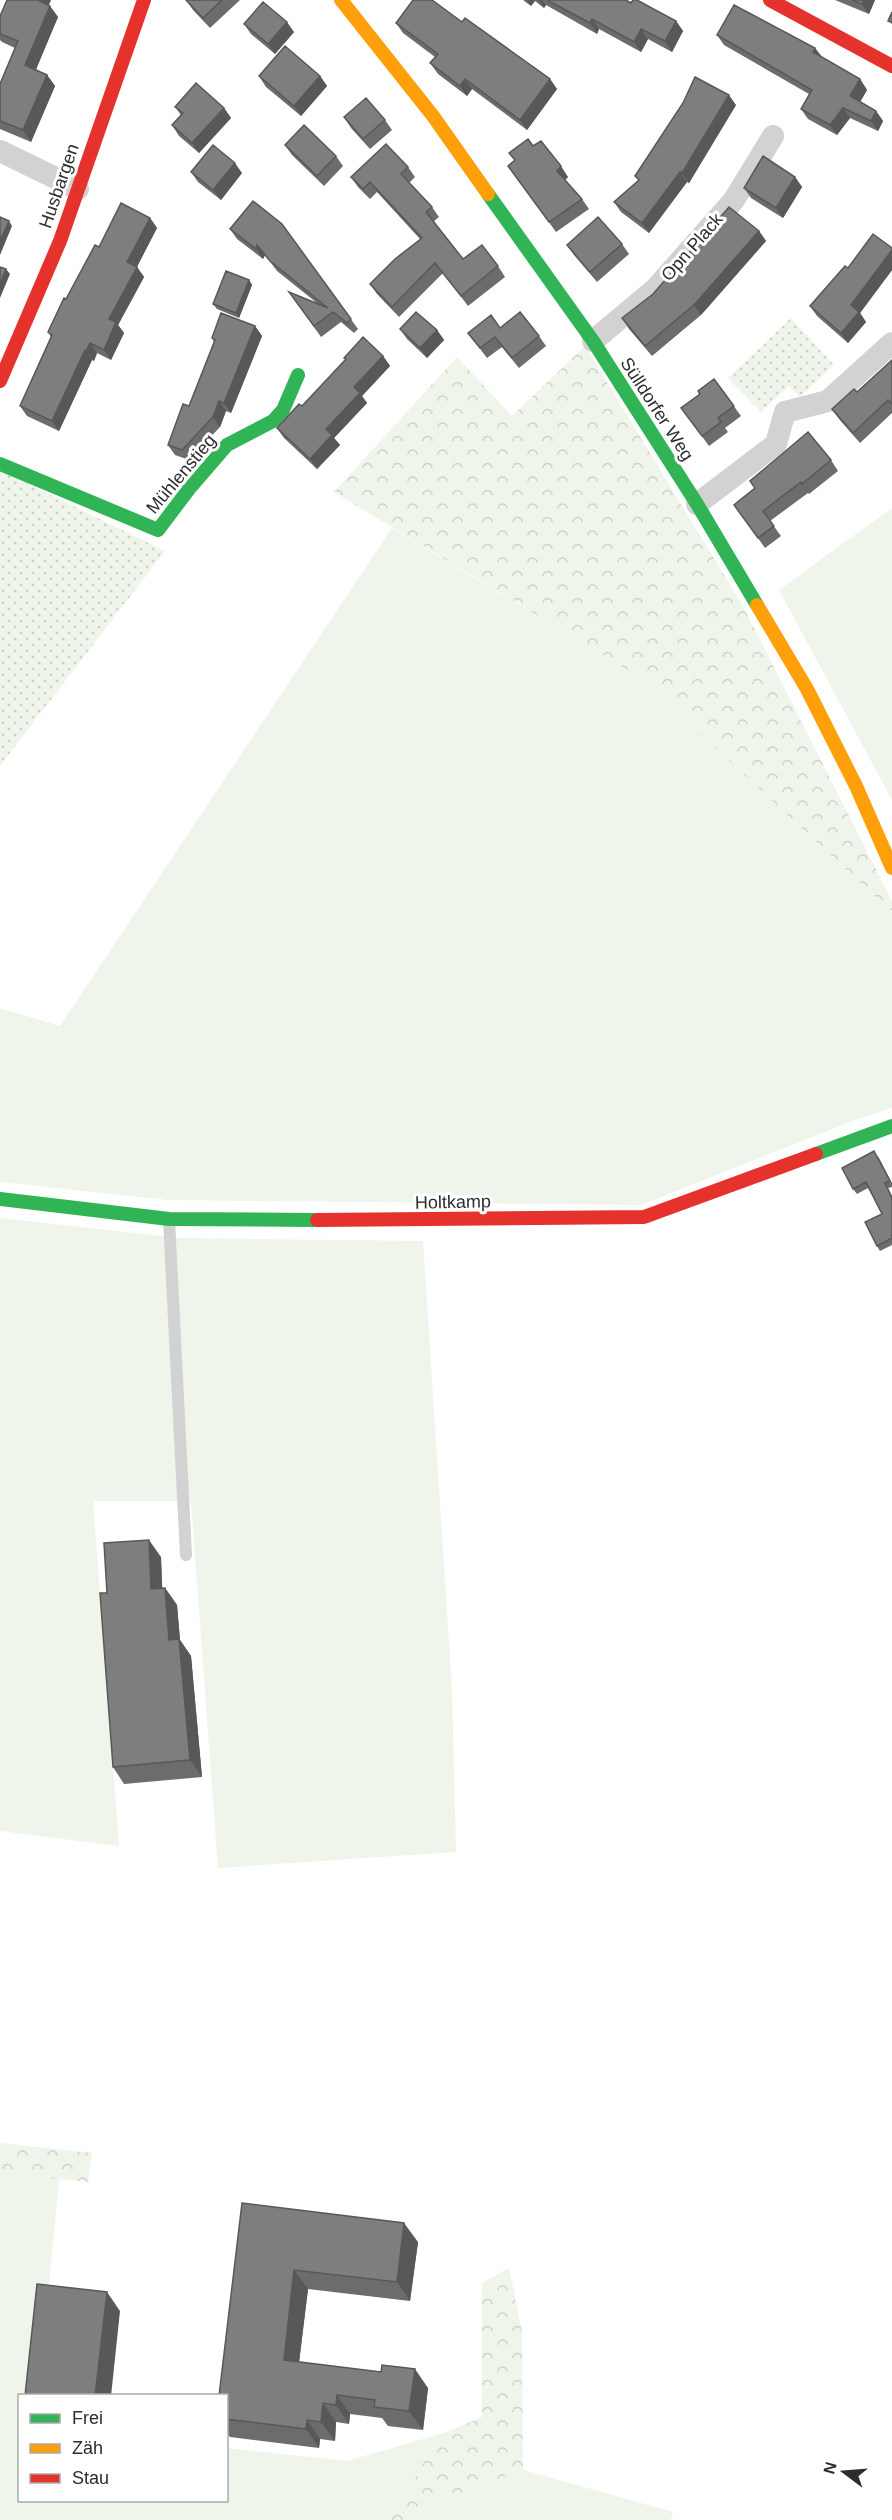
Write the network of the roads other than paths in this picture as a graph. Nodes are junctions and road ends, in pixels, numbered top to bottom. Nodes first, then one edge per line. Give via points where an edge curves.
1 (144, 0) edge
2 (341, 0) edge
3 (770, 0) edge
4 (892, 66) edge
5 (773, 136) dead end
6 (0, 151) edge
7 (78, 189) junction
8 (593, 341) junction
9 (892, 343) edge
10 (298, 375) dead end
11 (0, 381) edge
12 (0, 464) edge
13 (697, 504) junction
14 (892, 868) edge
15 (892, 1126) edge
16 (0, 1199) edge
17 (169, 1219) junction
18 (186, 1555) dead end

1 - 7 street, Husbargen
2 - 8 street, Sülldorfer Weg via 433,116
3 - 4 street
5 - 8 street, Opn Plack via 734,200 655,289
6 - 7 street
7 - 11 street, Husbargen via 31,315
8 - 13 street, Sülldorfer Weg
9 - 13 street via 828,401 785,412 776,444
10 - 12 street, Mühlenstieg via 273,421 227,445 158,530
13 - 14 street, Sülldorfer Weg via 807,689
15 - 17 street, Holtkamp via 644,1217
16 - 17 street, Holtkamp
17 - 18 lane

